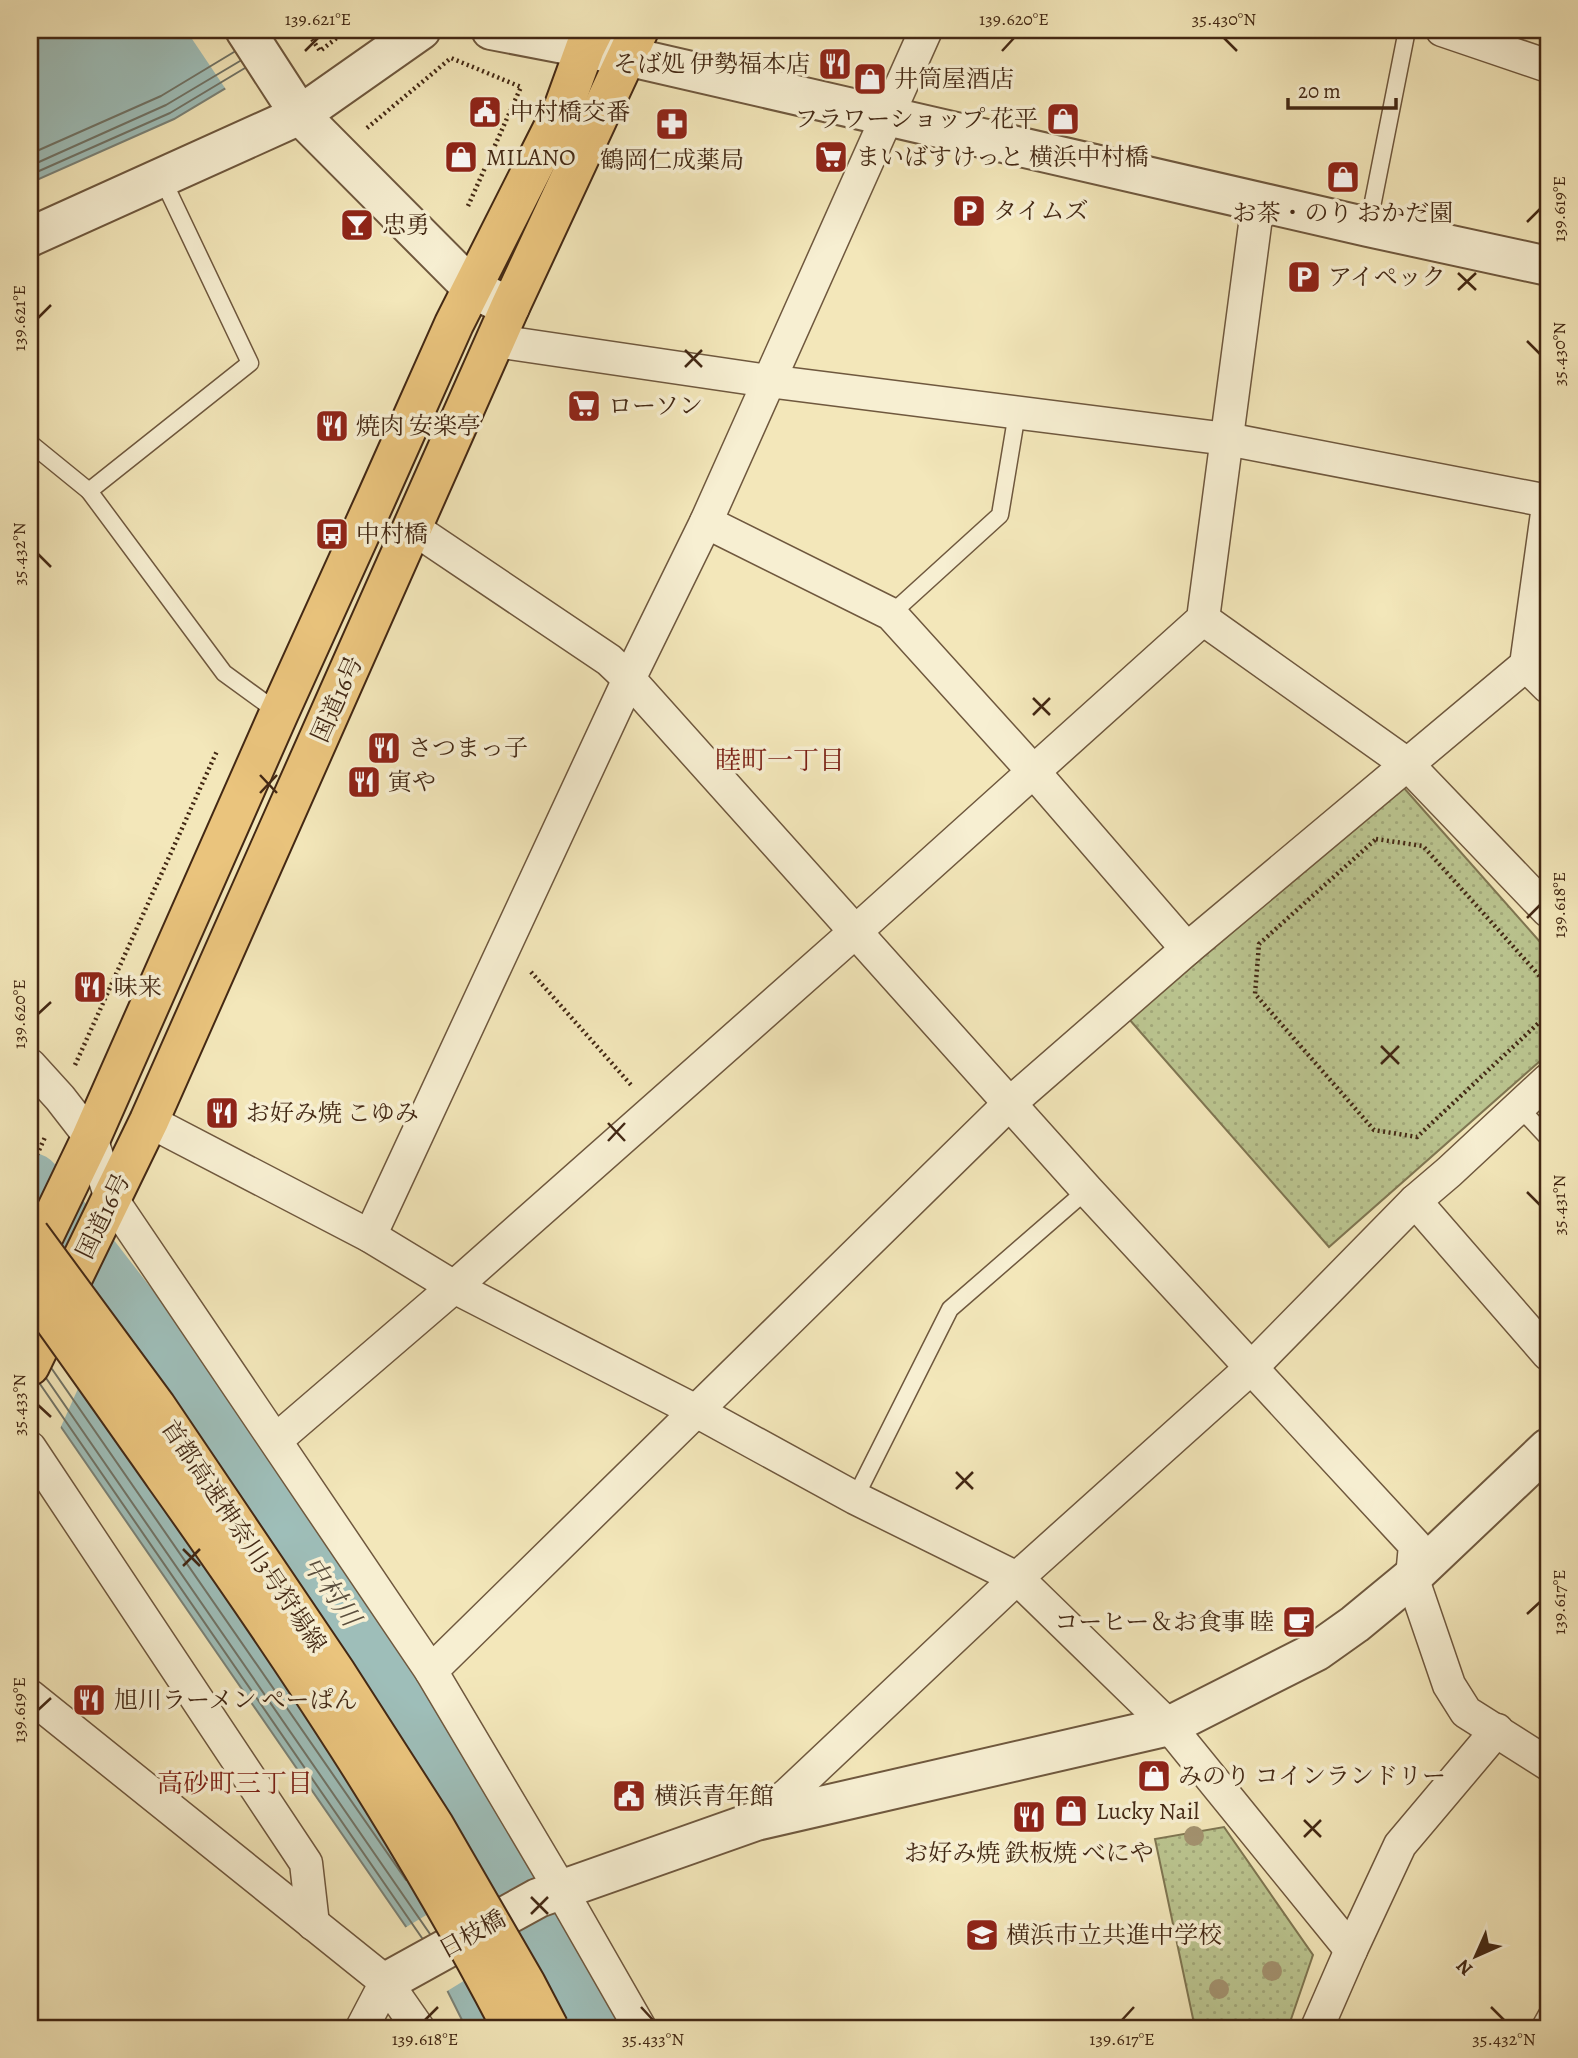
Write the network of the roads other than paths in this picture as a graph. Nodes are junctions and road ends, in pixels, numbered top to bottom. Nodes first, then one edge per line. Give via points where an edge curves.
1 (245, 30) edge
2 (421, 30) edge
3 (491, 30) edge
4 (926, 30) edge
5 (1407, 30) edge
6 (1442, 30) edge
7 (590, 39) edge
8 (633, 43) edge
9 (1548, 66) edge
10 (300, 116) junction
11 (886, 116) junction
12 (162, 178) junction
13 (1258, 202) junction
14 (1368, 228) junction
15 (30, 237) edge
16 (1548, 266) edge
17 (473, 289) junction
18 (503, 324) junction
19 (768, 381) junction
20 (1017, 413) junction
21 (1227, 439) junction
22 (30, 443) edge
23 (89, 491) junction
24 (1548, 504) edge
25 (706, 522) junction
26 (413, 528) junction
27 (891, 614) junction
28 (1203, 619) junction
29 (1526, 665) junction
30 (629, 679) junction
31 (1548, 687) edge
32 (279, 713) junction
33 (1407, 764) junction
34 (1033, 771) junction
35 (1548, 911) edge
36 (855, 932) junction
37 (1187, 949) junction
38 (30, 1065) edge
39 (1548, 1080) edge
40 (1009, 1104) junction
41 (1518, 1106) junction
42 (149, 1121) junction
43 (91, 1138) junction
44 (1548, 1139) edge
45 (1087, 1190) junction
46 (111, 1198) junction
47 (1415, 1201) junction
48 (30, 1235) edge
49 (370, 1236) junction
50 (30, 1266) edge
51 (30, 1287) edge
52 (454, 1287) junction
53 (30, 1314) edge
54 (1548, 1354) edge
55 (30, 1366) edge
56 (1251, 1368) junction
57 (698, 1412) junction
58 (142, 1416) junction
59 (276, 1440) junction
60 (30, 1448) edge
61 (1548, 1448) edge
62 (855, 1498) junction
63 (1412, 1577) junction
64 (1017, 1578) junction
65 (431, 1671) junction
66 (30, 1696) edge
67 (1169, 1726) junction
68 (1497, 1730) junction
69 (1548, 1764) edge
70 (756, 1821) junction
71 (549, 1894) junction
72 (313, 1924) junction
73 (1351, 1950) junction
74 (398, 1975) junction
75 (1548, 2012) edge
76 (362, 2028) edge
77 (418, 2028) edge
78 (512, 2028) edge
79 (549, 2028) edge
80 (640, 2028) edge
81 (1317, 2028) edge
82 (1539, 2028) edge

1 - 10 street
2 - 10 street
3 - 7 street
4 - 11 street
5 - 14 lane
6 - 9 street
7 - 8 street
7 - 17 highway, 国道16号 via 564,106
8 - 11 street
8 - 18 highway, 国道16号
10 - 12 street
10 - 17 street
11 - 13 street
11 - 19 street
12 - 15 street
12 - 23 lane via 250,363
13 - 14 street
13 - 21 street
14 - 16 street
17 - 18 street
17 - 32 highway, 国道16号
18 - 19 street
18 - 26 highway, 国道16号
19 - 20 street
19 - 25 street
20 - 21 street
20 - 27 lane via 1000,514
21 - 24 street
21 - 28 street
22 - 23 lane
23 - 32 lane via 224,673
24 - 29 street
25 - 27 street
25 - 30 street
26 - 30 street via 609,660
26 - 42 highway, 国道16号
27 - 34 street
28 - 33 street
28 - 34 street
29 - 31 street
29 - 33 street
30 - 36 street
30 - 49 street
32 - 43 highway, 国道16号
33 - 35 street
33 - 37 street
34 - 36 street
34 - 37 street
36 - 40 street
36 - 52 street
37 - 40 street
38 - 43 street
39 - 41 street
40 - 45 street
40 - 57 street
41 - 44 lane
41 - 47 street
42 - 46 highway, 国道16号
42 - 49 street
43 - 46 street
43 - 50 highway, 国道16号
45 - 56 street
45 - 62 lane via 950,1309
46 - 55 highway, 国道16号, bridge
46 - 59 street
47 - 54 street
47 - 56 street
48 - 58 highway, 首都高速神奈川3号狩場線, bridge
49 - 52 street
50 - 58 highway, bridge
51 - 58 highway, 首都高速神奈川3号狩場線, bridge
52 - 57 street
52 - 59 street
53 - 58 highway, bridge
56 - 63 street via 1415,1545
56 - 64 street
57 - 62 street
57 - 65 street
58 - 78 highway, 首都高速神奈川3号狩場線, bridge via 234,1574 429,1877
58 - 79 highway, 首都高速神奈川3号狩場線, bridge via 337,1674 434,1825
59 - 65 street
60 - 72 street via 306,1863
61 - 63 street, 日枝橋
62 - 64 street
63 - 67 street, 日枝橋 via 1317,1651
63 - 68 street via 1449,1685 1466,1712
64 - 67 street
64 - 70 street
65 - 71 street
66 - 72 street
67 - 70 street, 日枝橋
67 - 73 street
68 - 69 street
68 - 73 street via 1400,1845
70 - 71 street, 日枝橋
71 - 74 street, 日枝橋, bridge
71 - 80 street
72 - 74 street
73 - 81 street
74 - 76 street
74 - 77 street
75 - 82 lane

